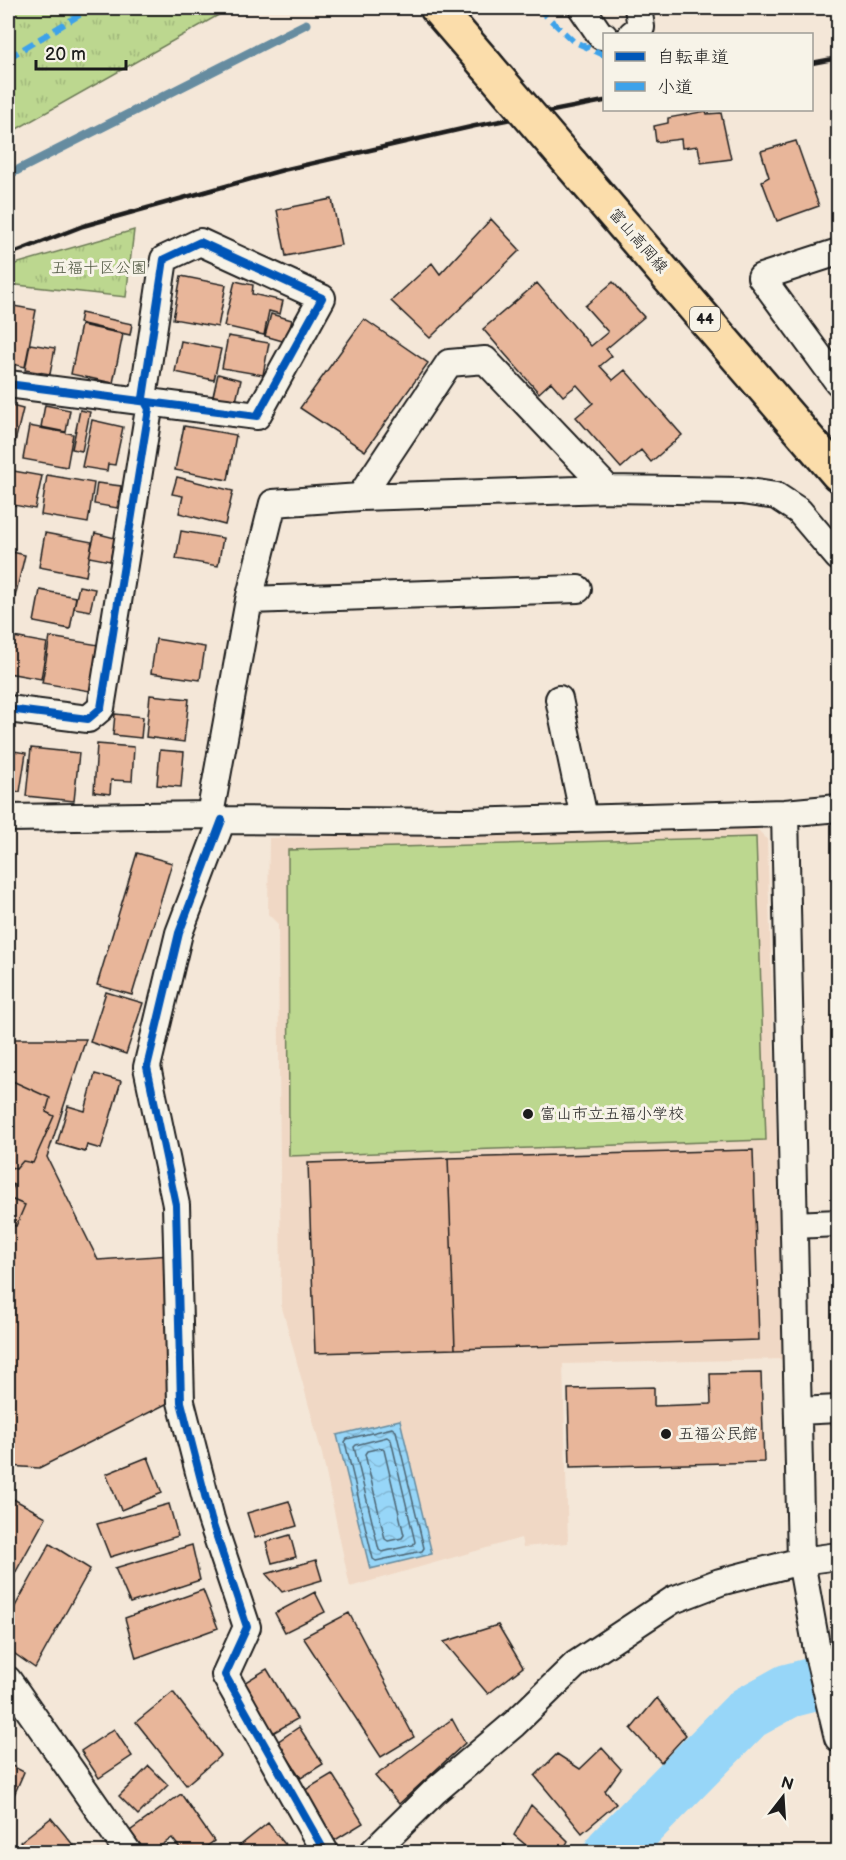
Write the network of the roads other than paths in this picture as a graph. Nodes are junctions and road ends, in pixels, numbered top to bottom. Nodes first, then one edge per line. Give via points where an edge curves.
1 (437, 8) edge
2 (582, 8) edge
3 (638, 8) edge
4 (633, 33) edge
5 (603, 36) edge
6 (838, 252) edge
7 (838, 382) edge
8 (8, 384) edge
9 (145, 402) junction
10 (838, 474) edge
11 (608, 489) junction
12 (360, 496) junction
13 (838, 557) edge
14 (578, 589) dead end
15 (249, 600) junction
16 (559, 699) dead end
17 (8, 709) edge
18 (838, 807) edge
19 (785, 813) junction
20 (8, 818) edge
21 (216, 818) junction
22 (584, 818) junction
23 (838, 1223) edge
24 (794, 1225) junction
25 (838, 1409) edge
26 (798, 1411) junction
27 (838, 1556) edge
28 (801, 1560) junction
29 (8, 1680) edge
30 (838, 1738) edge
31 (128, 1852) edge
32 (325, 1852) edge
33 (373, 1852) edge

1 - 10 main road, 富山高岡線 / 44, bridge
2 - 5 street
3 - 4 street via 641,27
6 - 7 street via 761,277
8 - 9 street
9 - 9 street via 257,416 322,298 200,242 164,259 142,398
9 - 17 street via 148,409 101,708 88,718
11 - 12 street
11 - 12 street via 485,360 449,363
11 - 13 street via 742,491 776,496 799,512
12 - 15 street via 273,504
14 - 15 street
15 - 21 street
16 - 22 street
18 - 19 street
19 - 22 street
19 - 24 street
20 - 21 street
21 - 22 street via 465,822
21 - 32 street via 179,933 147,1067 176,1205 181,1402 210,1519 247,1627 225,1675
23 - 24 street
24 - 26 street
25 - 26 street
26 - 28 street
27 - 28 street
28 - 30 street
28 - 33 street via 720,1582 674,1600 576,1664
29 - 31 street

